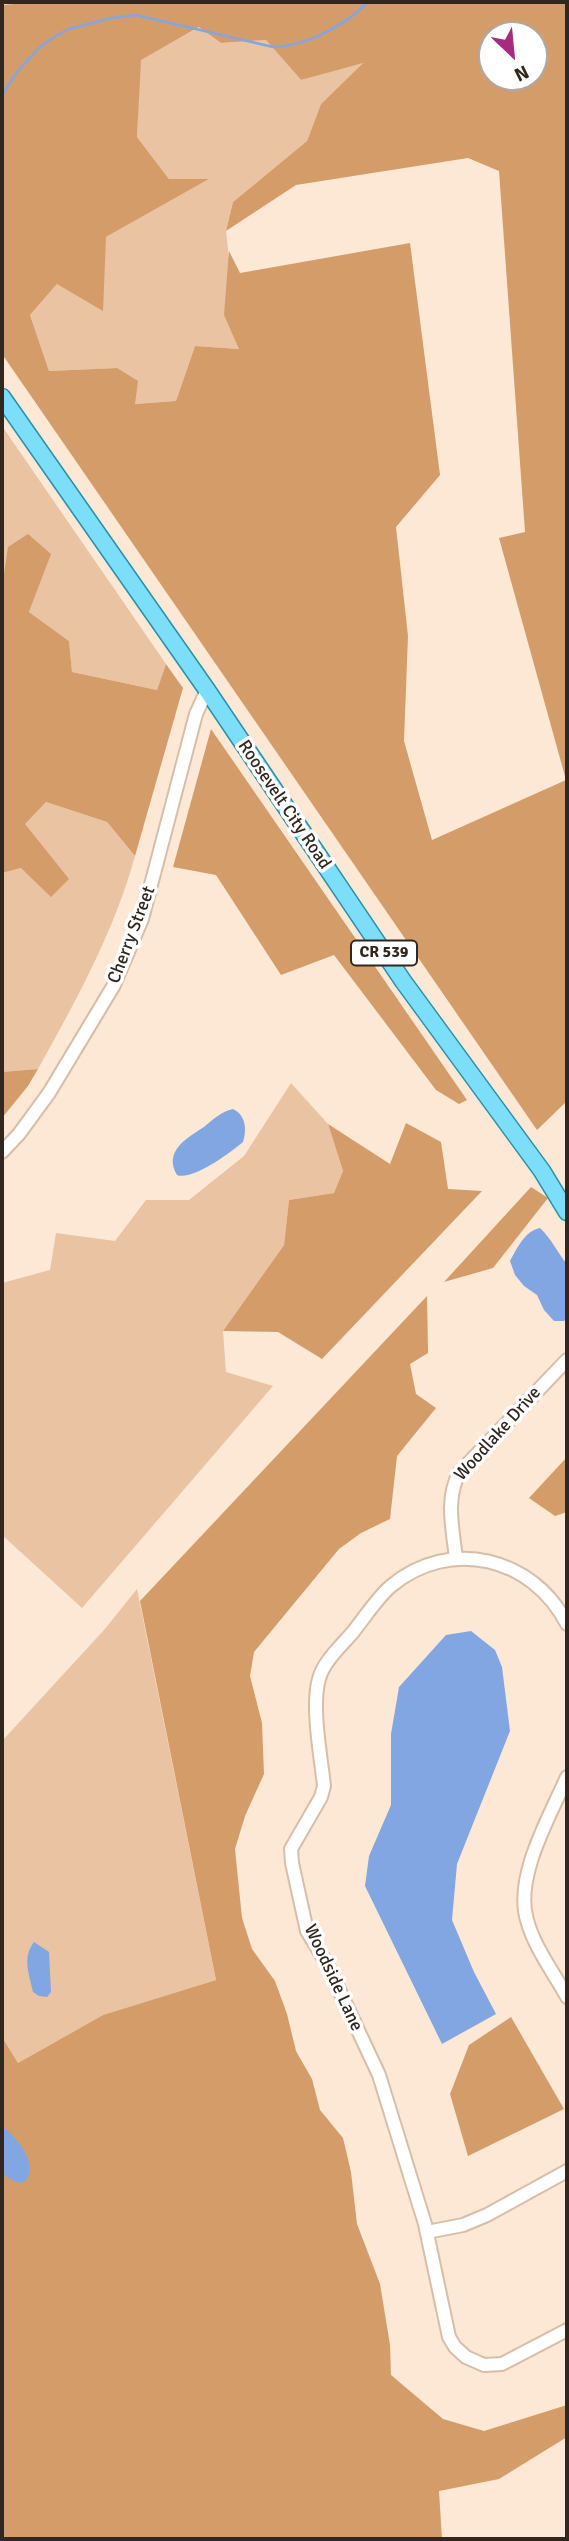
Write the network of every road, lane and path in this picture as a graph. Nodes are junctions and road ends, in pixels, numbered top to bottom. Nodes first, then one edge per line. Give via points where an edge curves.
1 (2, 397) edge
2 (207, 691) junction
3 (2, 1152) edge
4 (567, 1212) edge
5 (567, 1360) edge
6 (456, 1559) junction
7 (567, 1625) edge
8 (567, 1777) edge
9 (567, 1997) edge
10 (567, 2171) edge
11 (427, 2232) junction
12 (567, 2329) edge

1 - 2 main road, Roosevelt City Road / CR 539
2 - 3 street, Cherry Street via 195,714 142,919 114,985 62,1074
2 - 4 main road, Roosevelt City Road / CR 539
5 - 6 street, Woodlake Drive via 458,1473 449,1503
6 - 7 street, Woodside Lane via 481,1559 517,1572 551,1598
6 - 11 street, Woodside Lane via 428,1564 390,1587 319,1677 316,1700 324,1786 291,1849 307,1931 379,2075
8 - 9 street via 526,1877 524,1900 532,1934
10 - 11 street via 488,2215
11 - 12 street, Woodside Lane via 447,2329 466,2357 484,2365 502,2364

